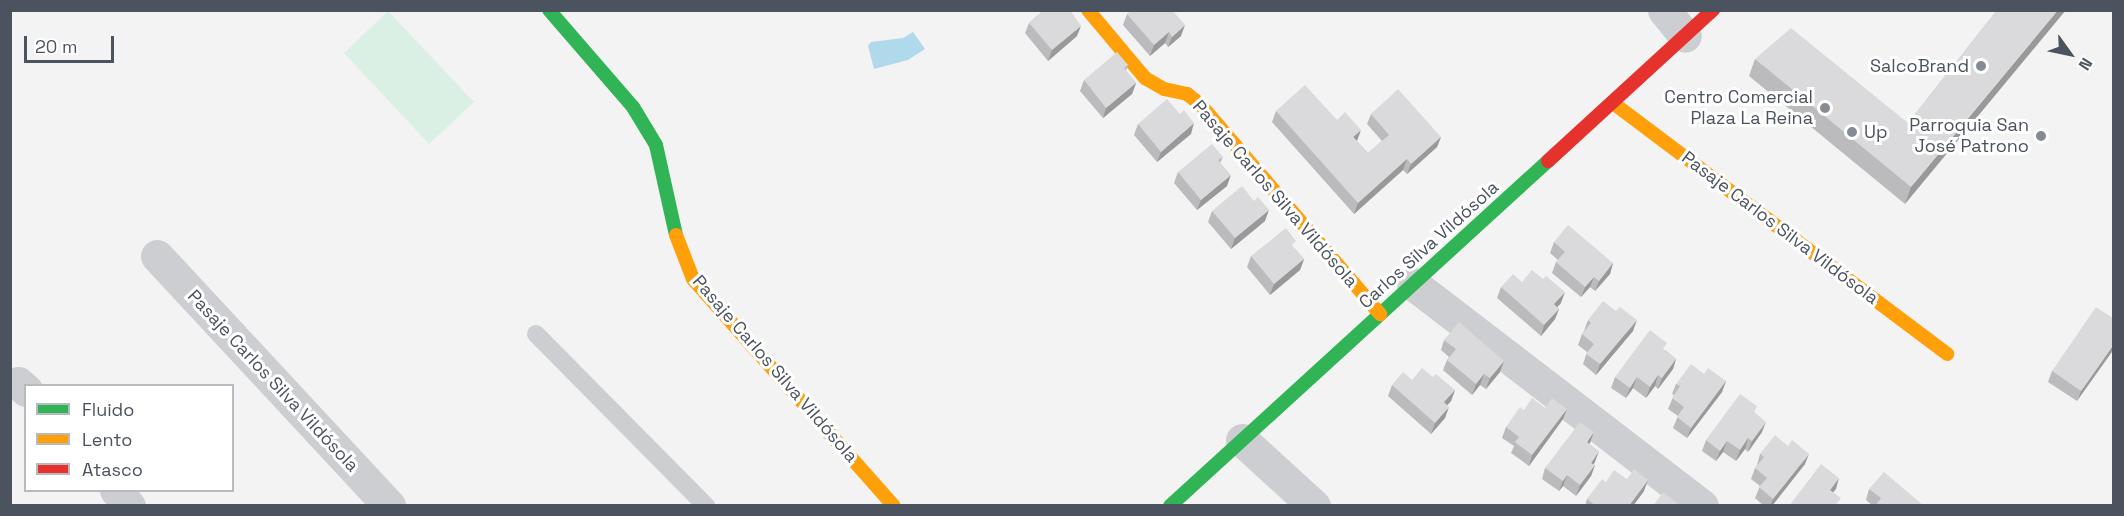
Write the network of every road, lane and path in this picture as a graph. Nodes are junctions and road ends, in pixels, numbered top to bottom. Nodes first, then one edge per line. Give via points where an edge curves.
1 (549, 10) edge
2 (1088, 10) edge
3 (1664, 10) edge
4 (1713, 10) edge
5 (1685, 36) junction
6 (1613, 103) junction
7 (157, 256) dead end
8 (1413, 284) junction
9 (1380, 314) junction
10 (536, 334) dead end
11 (1947, 354) dead end
12 (1242, 440) junction
13 (118, 492) edge
14 (129, 506) edge
15 (389, 506) edge
16 (706, 506) edge
17 (894, 506) edge
18 (1170, 506) edge
19 (1314, 506) edge
20 (1702, 506) edge

1 - 17 street, Pasaje Carlos Silva Vildósola via 633,107 656,145 674,231 693,279
2 - 9 street, Pasaje Carlos Silva Vildósola via 1145,78 1164,89 1187,94 1200,104
3 - 5 street
4 - 5 street, Carlos Silva Vildósola
5 - 6 street, Carlos Silva Vildósola
6 - 8 street, Carlos Silva Vildósola
6 - 11 street, Pasaje Carlos Silva Vildósola
7 - 15 street, Pasaje Carlos Silva Vildósola
8 - 9 street, Carlos Silva Vildósola
8 - 20 street
9 - 12 street, Carlos Silva Vildósola
10 - 16 lane
12 - 18 street, Carlos Silva Vildósola
12 - 19 street
13 - 14 street

